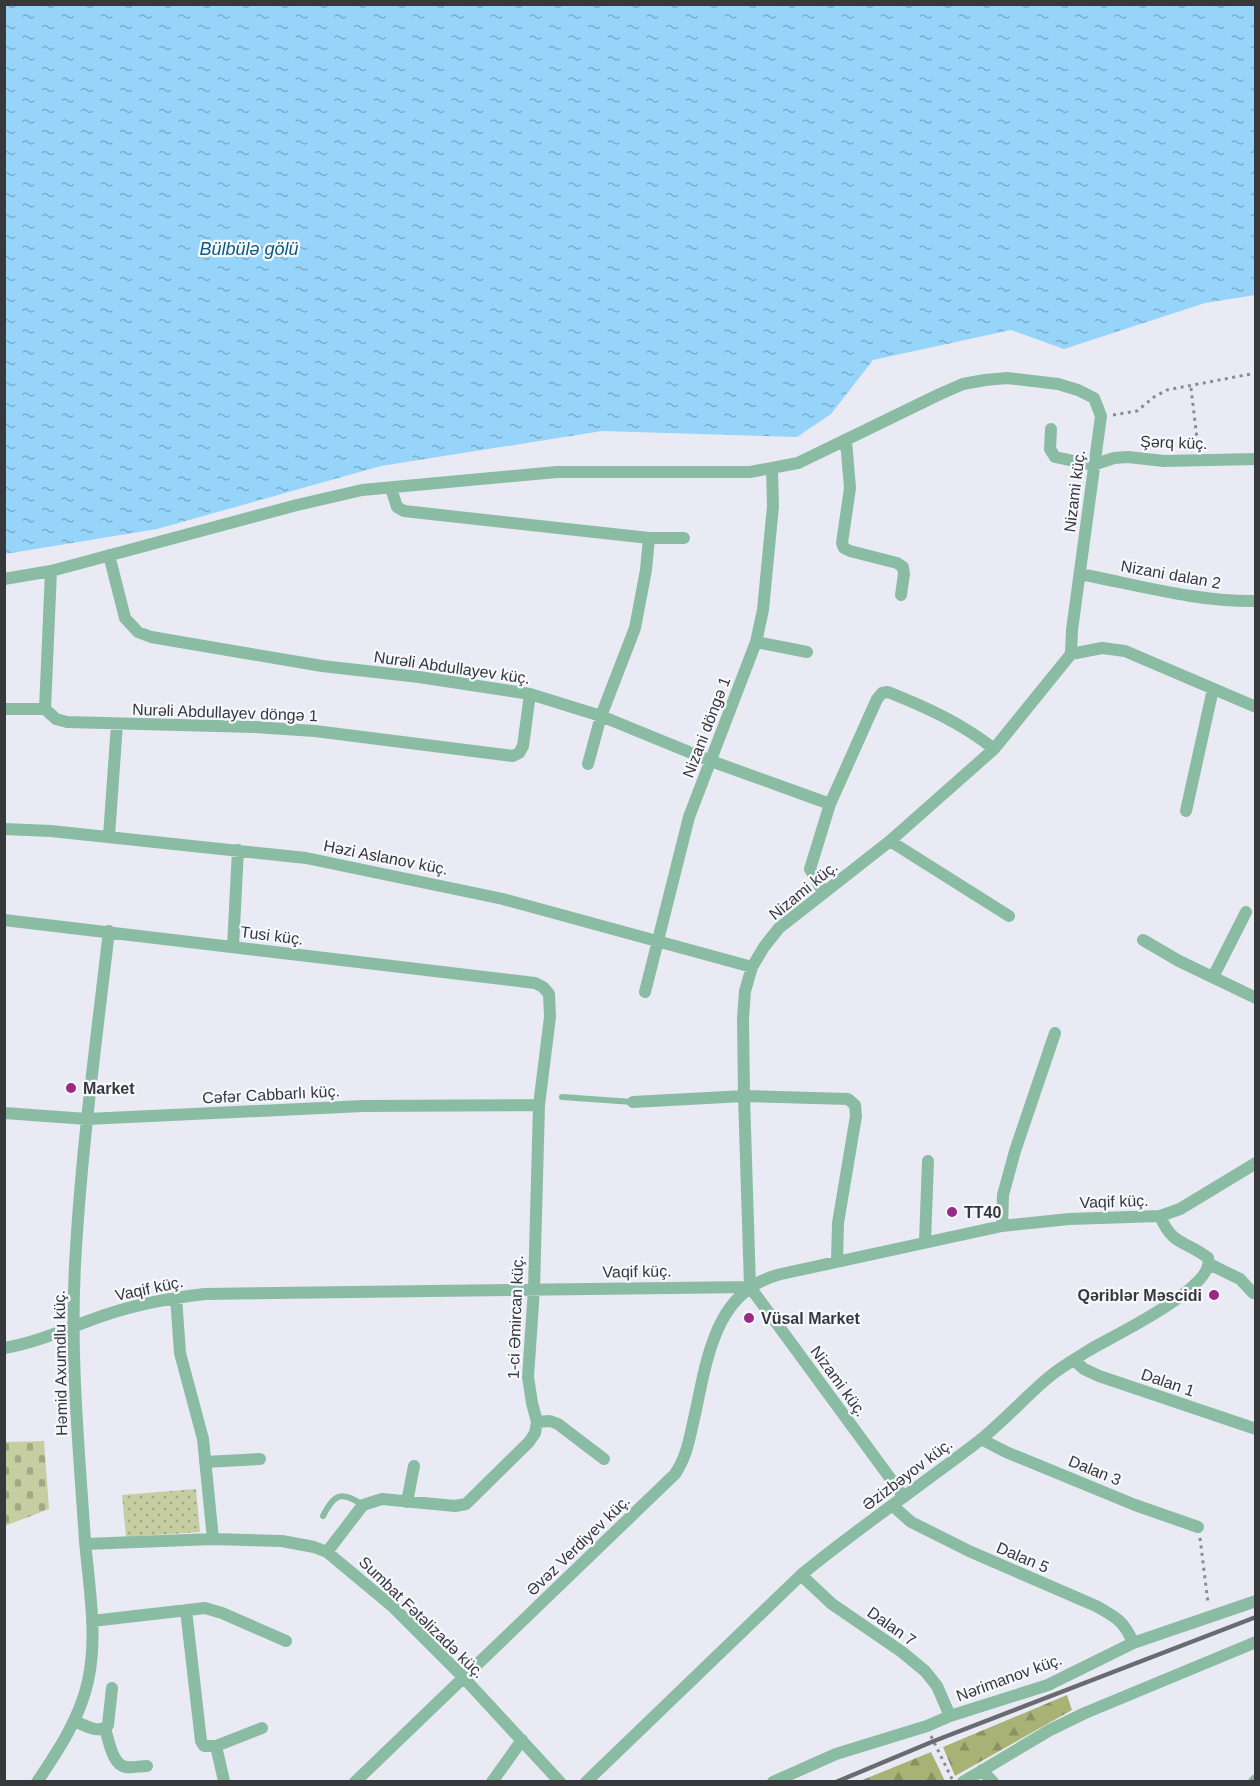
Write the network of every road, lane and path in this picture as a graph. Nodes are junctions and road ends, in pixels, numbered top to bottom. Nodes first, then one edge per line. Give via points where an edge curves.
1 (1256, 374) edge
2 (1191, 387) junction
3 (1101, 416) junction
4 (1051, 429) dead end
5 (846, 441) junction
6 (1256, 459) edge
7 (1200, 460) junction
8 (1093, 465) junction
9 (772, 470) junction
10 (391, 488) junction
11 (649, 538) junction
12 (684, 538) dead end
13 (109, 555) junction
14 (51, 570) junction
15 (1080, 574) junction
16 (4, 579) edge
17 (901, 595) dead end
18 (1256, 601) edge
19 (756, 642) junction
20 (807, 652) dead end
21 (1071, 654) junction
22 (1213, 689) junction
23 (530, 694) junction
24 (1256, 707) edge
25 (4, 709) edge
26 (45, 709) junction
27 (601, 716) junction
28 (117, 724) junction
29 (994, 749) junction
30 (711, 761) junction
31 (588, 764) dead end
32 (830, 804) junction
33 (1186, 811) dead end
34 (4, 829) edge
35 (109, 837) junction
36 (890, 841) junction
37 (238, 850) junction
38 (823, 892) junction
39 (1246, 912) dead end
40 (1009, 916) dead end
41 (4, 920) edge
42 (109, 931) junction
43 (1143, 940) dead end
44 (659, 942) junction
45 (233, 947) junction
46 (752, 967) junction
47 (1213, 977) junction
48 (535, 983) joint
49 (645, 992) dead end
50 (1256, 998) edge
51 (1056, 1033) dead end
52 (744, 1096) junction
53 (562, 1097) dead end
54 (633, 1102) joint
55 (539, 1105) junction
56 (4, 1113) edge
57 (87, 1119) junction
58 (928, 1161) dead end
59 (1256, 1163) edge
60 (1160, 1216) junction
61 (1002, 1226) junction
62 (924, 1242) junction
63 (837, 1261) junction
64 (1209, 1264) junction
65 (750, 1287) junction
66 (534, 1289) junction
67 (1253, 1293) dead end
68 (176, 1297) junction
69 (74, 1328) junction
70 (4, 1348) edge
71 (1074, 1360) junction
72 (537, 1422) junction
73 (1256, 1429) edge
74 (981, 1439) junction
75 (260, 1459) dead end
76 (604, 1459) dead end
77 (205, 1462) junction
78 (414, 1466) dead end
79 (904, 1497) junction
80 (407, 1502) junction
81 (363, 1505) junction
82 (893, 1506) junction
83 (323, 1516) dead end
84 (1198, 1527) joint
85 (213, 1539) junction
86 (86, 1544) junction
87 (327, 1552) junction
88 (801, 1575) junction
89 (1256, 1601) edge
90 (186, 1610) junction
91 (1210, 1617) junction
92 (92, 1622) junction
93 (286, 1641) dead end
94 (1256, 1642) edge
95 (1133, 1643) junction
96 (464, 1678) junction
97 (112, 1688) dead end
98 (950, 1716) junction
99 (74, 1721) junction
100 (927, 1726) junction
101 (262, 1728) dead end
102 (105, 1729) junction
103 (522, 1740) junction
104 (216, 1746) junction
105 (147, 1766) dead end
106 (982, 1770) junction
107 (224, 1780) edge
108 (37, 1782) edge
109 (355, 1782) edge
110 (492, 1782) edge
111 (560, 1782) edge
112 (586, 1782) edge
113 (773, 1782) edge
114 (953, 1782) edge
115 (963, 1782) edge
116 (993, 1782) edge

1 - 2 path
2 - 3 path via 1167,390 1137,411
2 - 7 path
3 - 5 street via 1094,398 1078,390 1007,378 985,380 963,384
3 - 8 street, Nizami küç.
4 - 8 street via 1050,449 1055,457
5 - 9 street
5 - 17 street via 850,488 842,543 850,551 903,567
6 - 7 street, Şərq küç.
7 - 8 street, Şərq küç. via 1128,457
8 - 15 street, Nizami küç.
9 - 10 street via 557,472
9 - 19 street, Nizani döngə 1 via 773,506
10 - 11 street via 397,507 404,511
10 - 13 street via 362,490 297,505
11 - 12 street
11 - 27 street via 635,628
13 - 14 street
13 - 23 street, Nurəli Abdullayev küç. via 125,618 138,632 151,637 322,666
14 - 16 street
14 - 26 street
15 - 18 street, Nizani dalan 2 via 1195,596
15 - 21 street, Nizami küç.
19 - 20 street
19 - 30 street, Nizani döngə 1
21 - 22 street via 1102,648 1125,651
21 - 29 street, Nizami küç.
22 - 24 street
22 - 33 street
23 - 27 street, Nurəli Abdullayev küç.
23 - 28 street, Nurəli Abdullayev döngə 1 via 523,746 513,756 285,729
25 - 26 street
26 - 28 street, Nurəli Abdullayev döngə 1 via 56,719 67,722
27 - 30 street, Nurəli Abdullayev küç.
27 - 31 street
28 - 35 street
29 - 32 street via 945,718 888,692 882,693
29 - 36 street, Nizami küç.
30 - 32 street, Nurəli Abdullayev küç.
30 - 44 street, Nizani döngə 1 via 689,817
32 - 38 street via 810,869
34 - 35 street, Həzi Aslanov küç.
35 - 37 street, Həzi Aslanov küç.
36 - 38 street, Nizami küç.
36 - 40 street
37 - 44 street, Həzi Aslanov küç. via 306,858 471,892
37 - 45 street
38 - 46 street, Nizami küç. via 779,928
39 - 47 street
41 - 42 street, Tusi küç.
42 - 45 street, Tusi küç.
42 - 57 street, Həmid Axumdlu küç.
43 - 47 street
44 - 46 street, Həzi Aslanov küç.
44 - 49 street, Nizani döngə 1
45 - 48 street, Tusi küç.
46 - 52 street, Nizami küç. via 743,1017
47 - 50 street
48 - 55 street, 1-ci Əmircan küç. via 549,994 550,1017
51 - 61 street via 1015,1151 1003,1195
52 - 54 street
52 - 63 street via 837,1097 855,1105 838,1223
52 - 65 street, Nizami küç.
53 - 54 lane
55 - 57 street, Cəfər Cabbarlı küç. via 363,1106
55 - 66 street, 1-ci Əmircan küç.
56 - 57 street, Cəfər Cabbarlı küç.
57 - 69 street, Həmid Axumdlu küç.
58 - 62 street
59 - 60 street, Vaqif küç. via 1180,1209
60 - 61 street, Vaqif küç.
60 - 64 street via 1172,1237 1203,1254
61 - 62 street, Vaqif küç.
62 - 63 street, Vaqif küç.
63 - 65 street, Vaqif küç. via 767,1278
64 - 67 street via 1240,1280
64 - 71 street, Əzizbəyov küç. via 1197,1283 1152,1316
65 - 66 street, Vaqif küç.
65 - 79 street, Nizami küç.
65 - 96 street, Əvəz Verdiyev küç. via 734,1301 718,1328 687,1451 675,1474
66 - 68 street, Vaqif küç.
66 - 72 street, 1-ci Əmircan küç. via 528,1377
68 - 69 street, Vaqif küç. via 108,1314
68 - 77 street via 180,1353 203,1439
69 - 70 street, Vaqif küç.
69 - 86 street, Həmid Axumdlu küç.
71 - 73 street, Dalan 1 via 1099,1377
71 - 74 street, Əzizbəyov küç. via 1050,1376
72 - 76 street via 558,1424
72 - 80 street via 529,1442 466,1504
74 - 79 street, Əzizbəyov küç.
74 - 84 street, Dalan 3 via 1135,1505
75 - 77 street
77 - 85 street
78 - 80 street
79 - 82 street, Əzizbəyov küç.
80 - 81 street via 382,1499
81 - 83 lane via 342,1495 335,1497
81 - 87 street
82 - 88 street, Əzizbəyov küç.
82 - 95 street, Dalan 5 via 912,1522 969,1551 1115,1616 1127,1628
84 - 91 path
85 - 86 street, Sumbat Fətəlizadə küç.
85 - 87 street, Sumbat Fətəlizadə küç. via 282,1540
86 - 92 street, Həmid Axumdlu küç.
87 - 96 street, Sumbat Fətəlizadə küç. via 393,1607
88 - 98 street, Dalan 7 via 832,1604 925,1671 938,1686
88 - 112 street, Əzizbəyov küç.
89 - 91 street, Nərimanov küç.
90 - 92 street
90 - 93 street via 205,1608 222,1613
90 - 104 street via 201,1741 204,1746
91 - 95 street, Nərimanov küç.
92 - 99 street, Həmid Axumdlu küç. via 92,1662
94 - 106 street via 1085,1713
95 - 98 street, Nərimanov küç. via 1047,1685
96 - 103 street, Sumbat Fətəlizadə küç.
96 - 109 street, Əvəz Verdiyev küç.
97 - 102 street
98 - 100 street, Nərimanov küç.
99 - 102 street
99 - 108 street, Həmid Axumdlu küç.
100 - 113 street, Nərimanov küç. via 836,1754
100 - 114 path
101 - 104 street
102 - 105 street via 121,1766
103 - 110 street
103 - 111 street, Sumbat Fətəlizadə küç.
104 - 107 street
106 - 115 street
106 - 116 street

